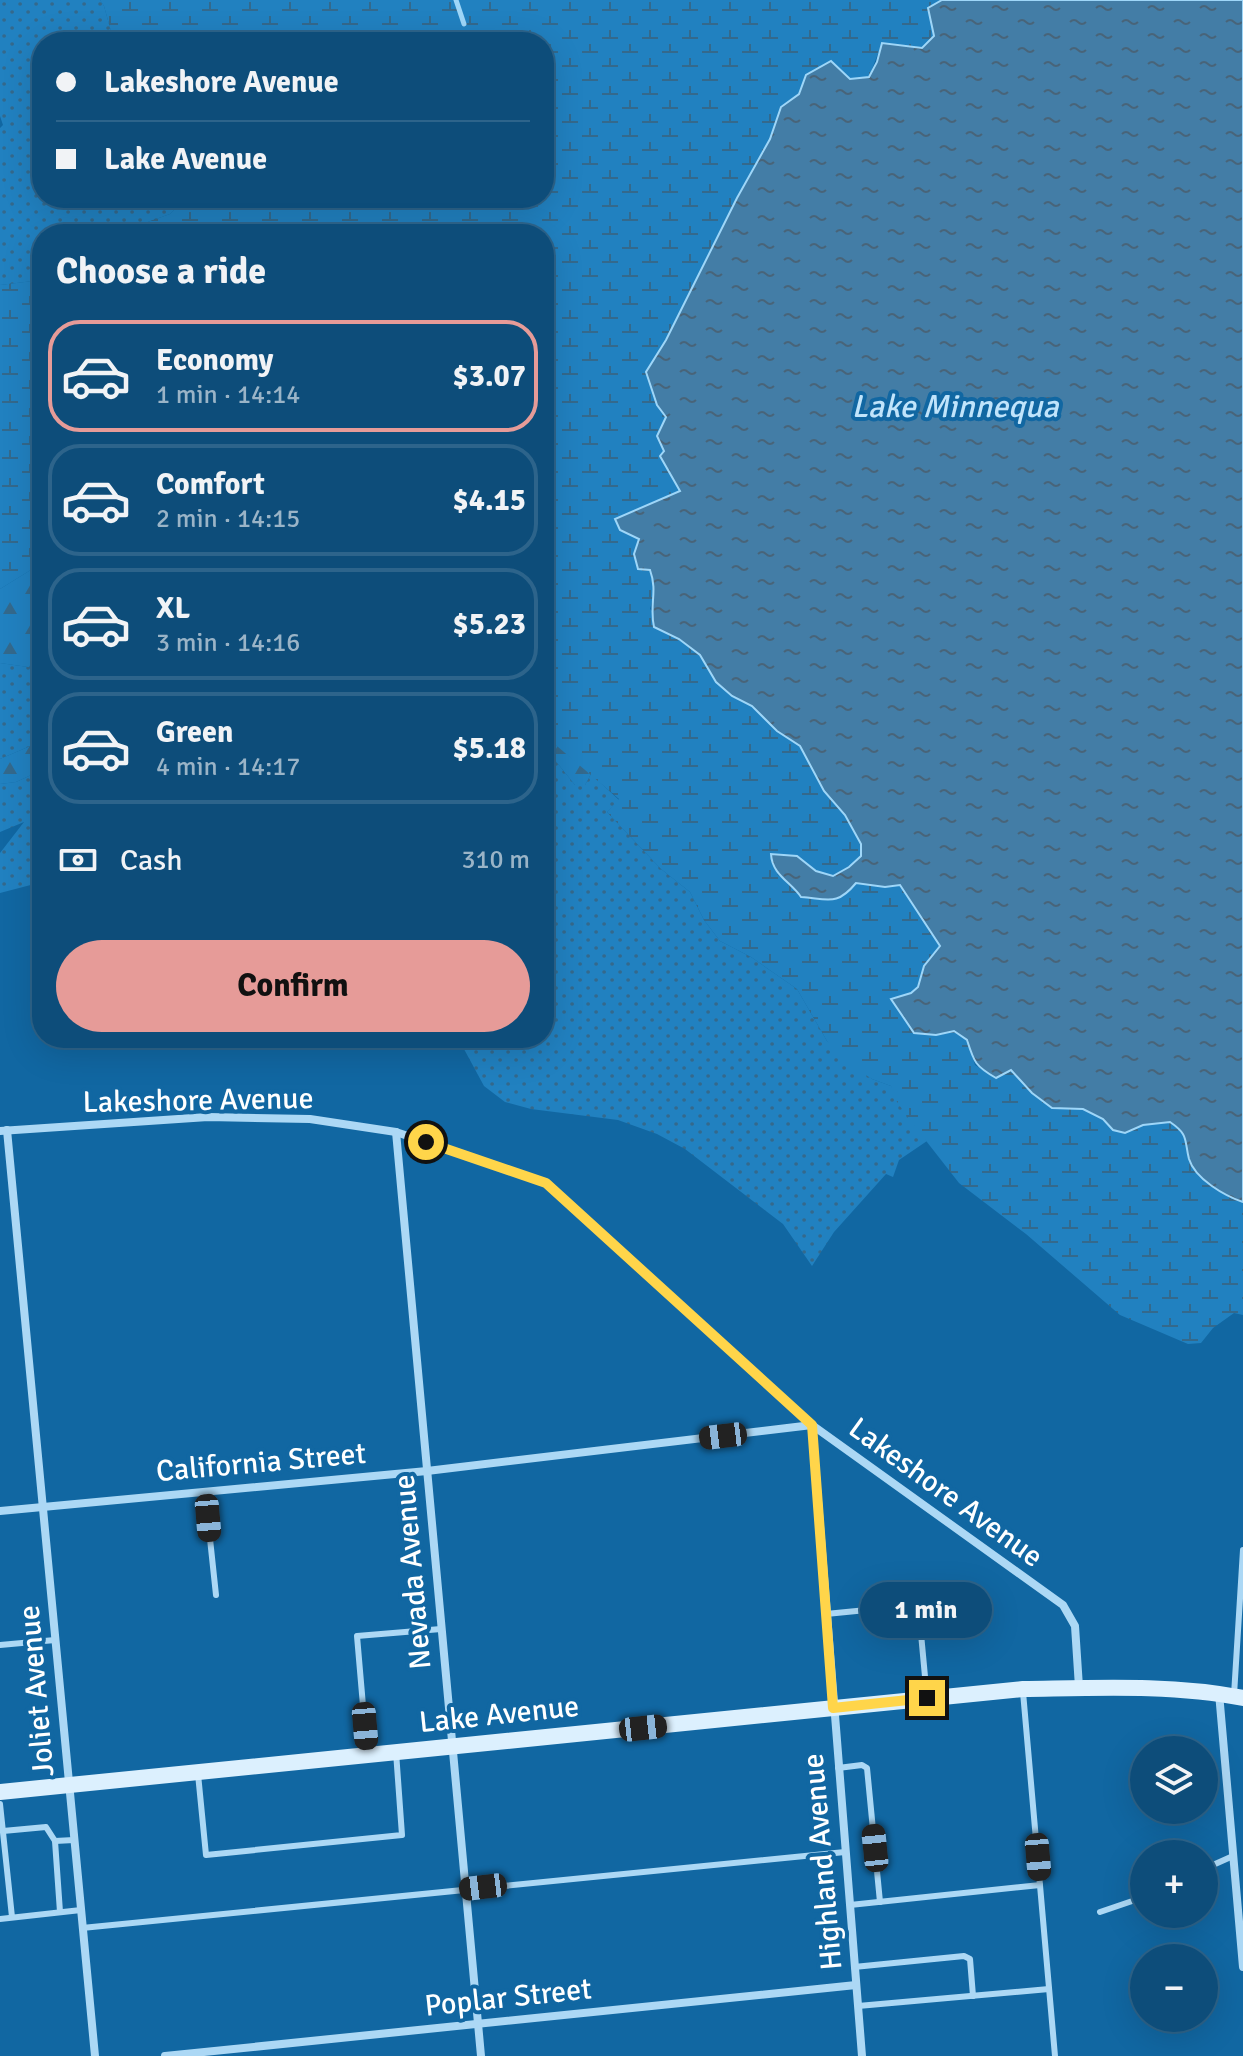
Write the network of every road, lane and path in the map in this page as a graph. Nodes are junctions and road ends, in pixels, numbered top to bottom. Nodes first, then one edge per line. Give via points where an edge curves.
1 (4, 1130) edge
2 (396, 1132) junction
3 (812, 1425) junction
4 (427, 1471) junction
5 (205, 1492) junction
6 (43, 1507) junction
7 (0, 1511) edge
8 (1243, 1550) edge
9 (216, 1595) dead end
10 (826, 1614) junction
11 (441, 1629) junction
12 (55, 1640) junction
13 (0, 1645) edge
14 (1079, 1688) junction
15 (1023, 1689) junction
16 (1232, 1696) edge
17 (927, 1698) junction
18 (833, 1708) junction
19 (452, 1747) junction
20 (396, 1752) junction
21 (367, 1756) junction
22 (838, 1768) junction
23 (198, 1772) junction
24 (69, 1785) junction
25 (0, 1792) edge
26 (0, 1804) edge
27 (3, 1831) junction
28 (74, 1840) junction
29 (55, 1841) junction
30 (845, 1852) junction
31 (1233, 1856) junction
32 (1218, 1863) edge
33 (1040, 1885) junction
34 (465, 1890) junction
35 (880, 1902) junction
36 (1130, 1902) edge
37 (850, 1905) junction
38 (81, 1910) junction
39 (60, 1912) junction
40 (1100, 1912) dead end
41 (12, 1917) junction
42 (0, 1919) edge
43 (82, 1928) junction
44 (854, 1967) junction
45 (1243, 1967) edge
46 (856, 1985) junction
47 (1049, 1989) junction
48 (973, 1996) junction
49 (858, 2006) junction
50 (478, 2025) junction
51 (95, 2056) edge
52 (165, 2056) edge
53 (481, 2056) edge
54 (862, 2056) edge
55 (1055, 2056) edge

1 - 2 street, Lakeshore Avenue via 208,1117 310,1119
1 - 6 street, Joliet Avenue
2 - 3 street, Lakeshore Avenue via 546,1183
2 - 4 street, Nevada Avenue
3 - 4 street, California Street
3 - 10 street, Highland Avenue
3 - 14 street, Lakeshore Avenue via 1063,1605 1075,1626
4 - 5 street, California Street
4 - 11 street, Nevada Avenue
5 - 6 street, California Street
5 - 9 lane
6 - 7 street, California Street
6 - 12 street, Joliet Avenue
8 - 16 lane
10 - 17 lane via 911,1608 920,1623
10 - 18 street, Highland Avenue
11 - 19 street, Nevada Avenue
11 - 21 lane via 357,1636
12 - 13 lane
12 - 24 street, Joliet Avenue
14 - 15 main road, Lake Avenue
14 - 16 main road, Lake Avenue
15 - 17 main road, Lake Avenue
15 - 33 lane
16 - 31 street
17 - 18 main road, Lake Avenue
18 - 19 main road, Lake Avenue
18 - 22 street, Highland Avenue
19 - 20 main road, Lake Avenue
19 - 34 street, Nevada Avenue
20 - 21 main road, Lake Avenue
20 - 23 lane via 402,1835 206,1855
21 - 23 main road, Lake Avenue
22 - 30 street, Highland Avenue
22 - 35 lane via 867,1768
23 - 24 main road, Lake Avenue
24 - 25 main road, Lake Avenue
24 - 28 street, Joliet Avenue
26 - 27 lane
27 - 29 lane via 46,1827
27 - 41 lane
28 - 29 lane
28 - 38 street, Joliet Avenue
29 - 39 lane
30 - 34 lane
30 - 37 street, Highland Avenue
31 - 32 lane
31 - 45 street
33 - 35 lane
33 - 47 lane
34 - 43 lane
34 - 50 street, Nevada Avenue
35 - 37 lane
36 - 40 lane
37 - 44 street, Highland Avenue
38 - 39 lane
38 - 43 street, Joliet Avenue
39 - 41 lane
41 - 42 lane
43 - 51 street, Joliet Avenue
44 - 46 street, Highland Avenue
44 - 48 lane via 964,1956 970,1959
46 - 49 street, Highland Avenue
46 - 50 street, Poplar Street
47 - 48 lane
47 - 55 lane
48 - 49 lane
49 - 54 street, Highland Avenue
50 - 52 street, Poplar Street
50 - 53 street, Nevada Avenue

